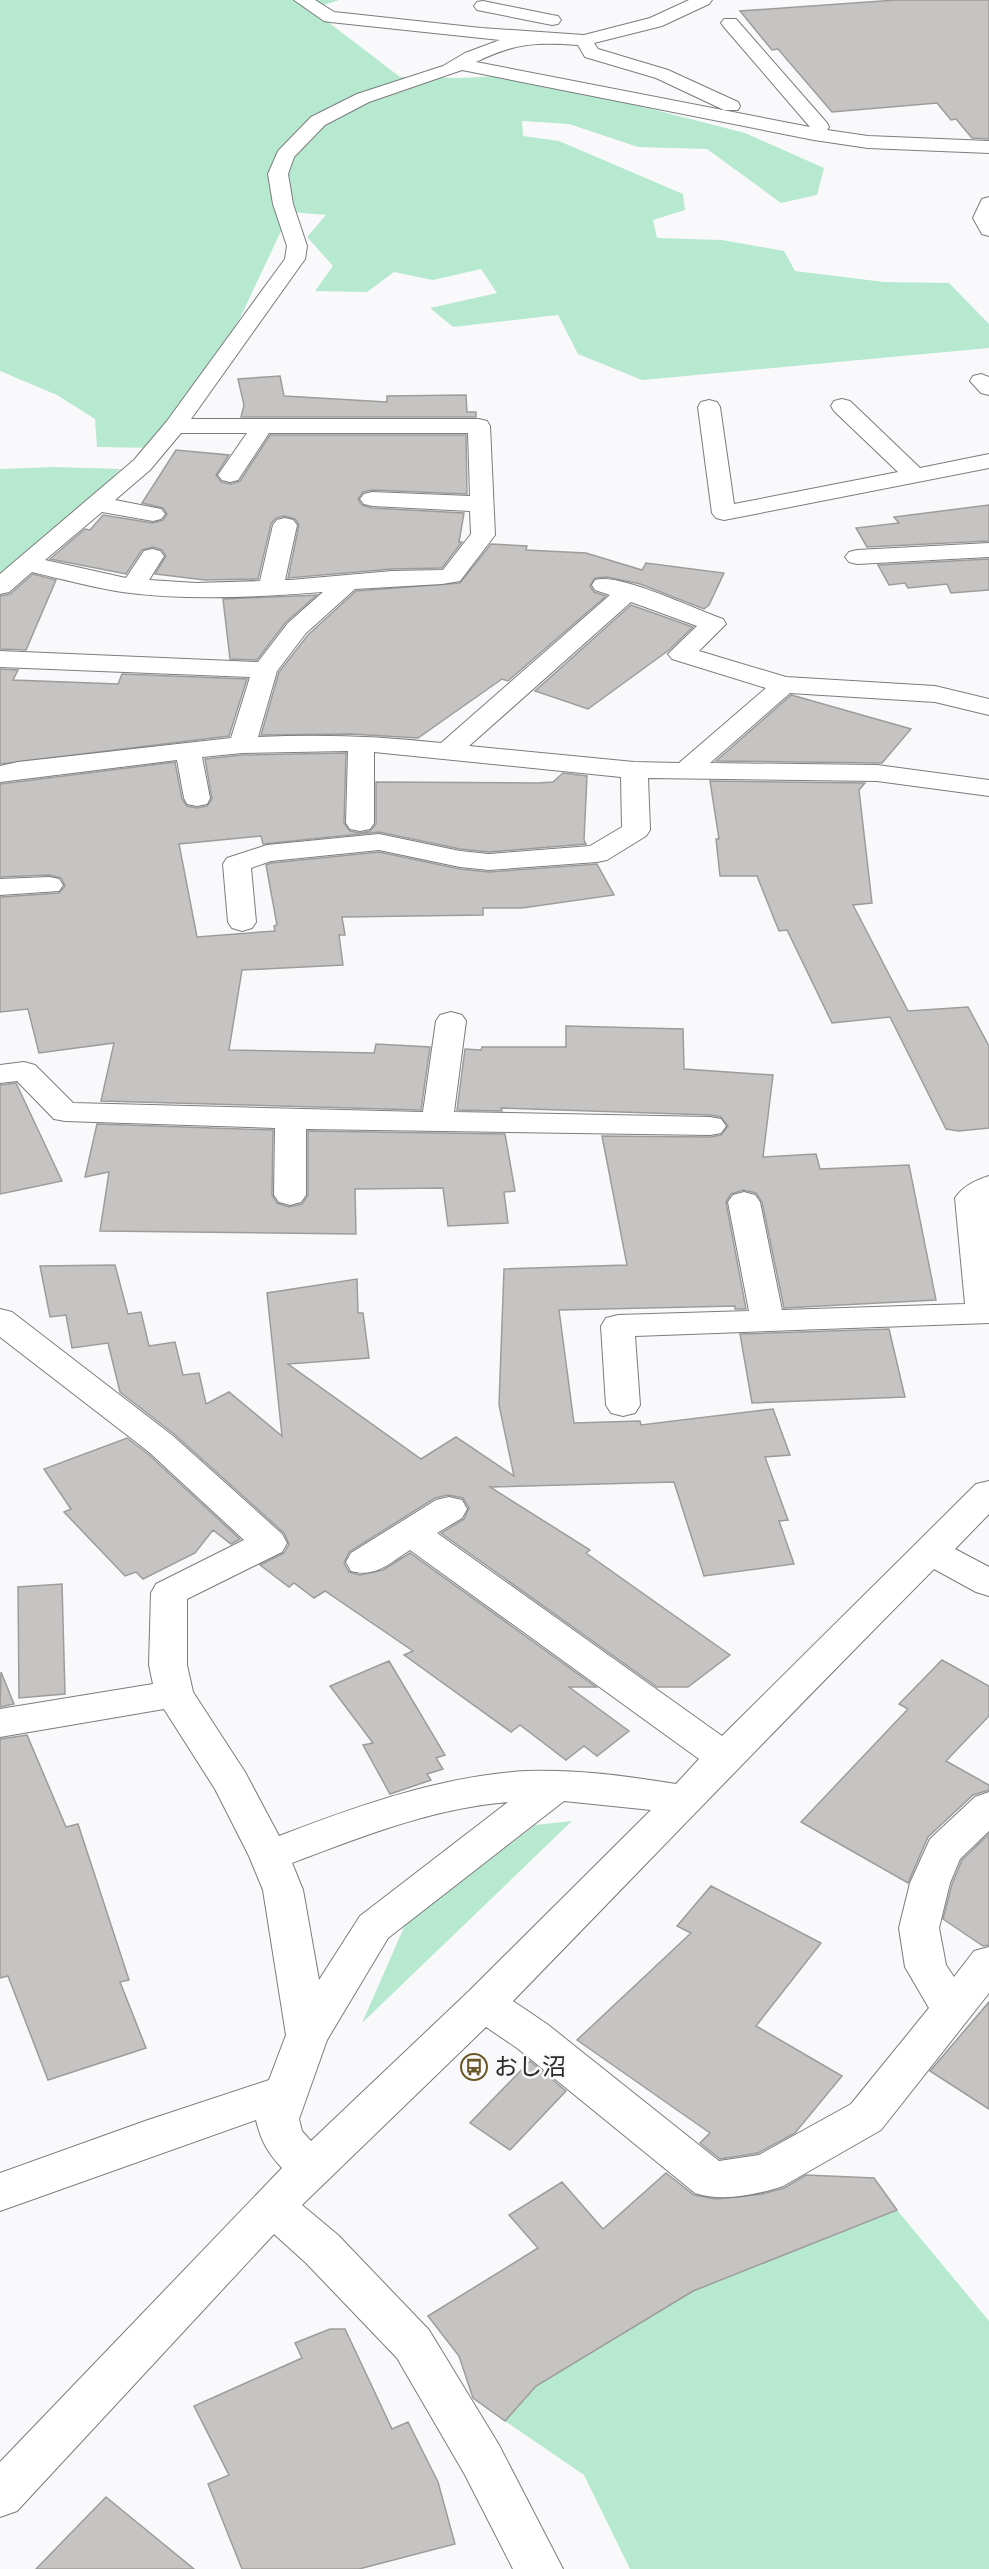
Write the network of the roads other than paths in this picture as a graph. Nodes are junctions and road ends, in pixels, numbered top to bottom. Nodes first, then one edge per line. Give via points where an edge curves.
1 (303, 0) edge
2 (703, 0) edge
3 (483, 6) dead end
4 (730, 23) dead end
5 (616, 32) junction
6 (545, 36) junction
7 (584, 40) junction
8 (460, 64) junction
9 (774, 126) junction
10 (814, 134) junction
11 (989, 147) edge
12 (989, 203) edge
13 (989, 230) edge
14 (842, 406) dead end
15 (709, 407) dead end
16 (175, 426) junction
17 (262, 426) junction
18 (989, 461) edge
19 (230, 475) dead end
20 (915, 476) junction
21 (372, 500) dead end
22 (98, 504) junction
23 (481, 504) junction
24 (153, 514) dead end
25 (285, 525) dead end
26 (989, 550) edge
27 (152, 556) dead end
28 (857, 557) dead end
29 (26, 563) junction
30 (346, 584) junction
31 (604, 585) dead end
32 (133, 586) junction
33 (0, 587) edge
34 (271, 588) junction
35 (628, 591) junction
36 (0, 659) edge
37 (265, 670) junction
38 (784, 685) junction
39 (989, 707) edge
40 (242, 745) junction
41 (361, 745) junction
42 (30, 746) dead end
43 (188, 751) junction
44 (447, 752) junction
45 (634, 770) junction
46 (686, 770) junction
47 (9, 772) edge
48 (989, 788) edge
49 (197, 798) dead end
50 (360, 823) dead end
51 (50, 885) dead end
52 (0, 887) edge
53 (242, 922) dead end
54 (451, 1021) dead end
55 (0, 1074) edge
56 (291, 1119) junction
57 (437, 1122) junction
58 (710, 1126) dead end
59 (989, 1186) edge
60 (290, 1195) dead end
61 (744, 1202) dead end
62 (0, 1320) edge
63 (768, 1321) junction
64 (623, 1405) dead end
65 (989, 1493) edge
66 (449, 1509) dead end
67 (411, 1533) junction
68 (931, 1552) junction
69 (364, 1562) dead end
70 (989, 1584) edge
71 (174, 1694) junction
72 (0, 1723) edge
73 (724, 1757) junction
74 (555, 1787) junction
75 (685, 1800) junction
76 (989, 1807) edge
77 (269, 1856) junction
78 (989, 1963) edge
79 (484, 2003) junction
80 (951, 2009) junction
81 (307, 2035) junction
82 (288, 2092) junction
83 (310, 2168) junction
84 (0, 2192) edge
85 (272, 2206) junction
86 (0, 2495) edge
87 (539, 2569) edge

1 - 6 street via 330,17
2 - 5 street via 656,22
3 - 5 street
4 - 10 street via 820,127
5 - 7 street
6 - 7 street
6 - 8 street via 510,42
7 - 9 street via 591,53 662,74
8 - 9 street
8 - 16 street via 340,108 318,121 285,155 278,174 297,246 295,259
9 - 10 street
10 - 11 street via 868,142
12 - 13 street via 983,218
14 - 20 street
15 - 20 street via 724,513
16 - 17 street
16 - 22 street via 142,465
17 - 19 street
17 - 23 street via 479,426
18 - 20 street
21 - 23 street
22 - 24 street
22 - 29 street
23 - 30 street via 483,535 451,576
25 - 34 street
26 - 28 street
27 - 32 street
29 - 32 street
29 - 33 street
30 - 34 street
30 - 37 street via 297,628
31 - 35 street
32 - 34 street
35 - 38 street via 714,624 681,654
35 - 44 street
36 - 37 street
37 - 40 street
38 - 39 street via 935,694
38 - 46 street
40 - 41 street
40 - 43 street
41 - 44 street
41 - 50 street
42 - 47 street
43 - 47 street
43 - 49 street
44 - 45 street
45 - 46 street
45 - 53 street via 636,830 597,854 489,862 379,842 267,853 237,864
46 - 48 street via 877,773
51 - 52 street
54 - 57 street
55 - 56 street via 24,1071 65,1112
56 - 57 street
56 - 60 street
57 - 58 street
59 - 63 street via 971,1198 983,1314
61 - 63 street
62 - 71 street via 161,1444 269,1543 169,1593 168,1665
63 - 64 street via 618,1326
65 - 68 street
66 - 67 street
67 - 69 street
67 - 73 street
68 - 70 street
68 - 73 street
71 - 72 street
71 - 77 street via 231,1782
73 - 75 street
74 - 75 street via 623,1790
74 - 77 street via 503,1788 432,1802
74 - 81 street via 374,1927
75 - 79 street
76 - 80 street via 944,1850 930,1883 919,1928 926,1967
77 - 81 street via 283,1890
78 - 80 street
79 - 80 street via 532,2036 711,2180 767,2173 866,2117
79 - 83 street
81 - 82 street
82 - 83 street via 278,2119 282,2139
82 - 84 street
83 - 85 street
85 - 86 street
85 - 87 street via 322,2248 413,2344 482,2460

